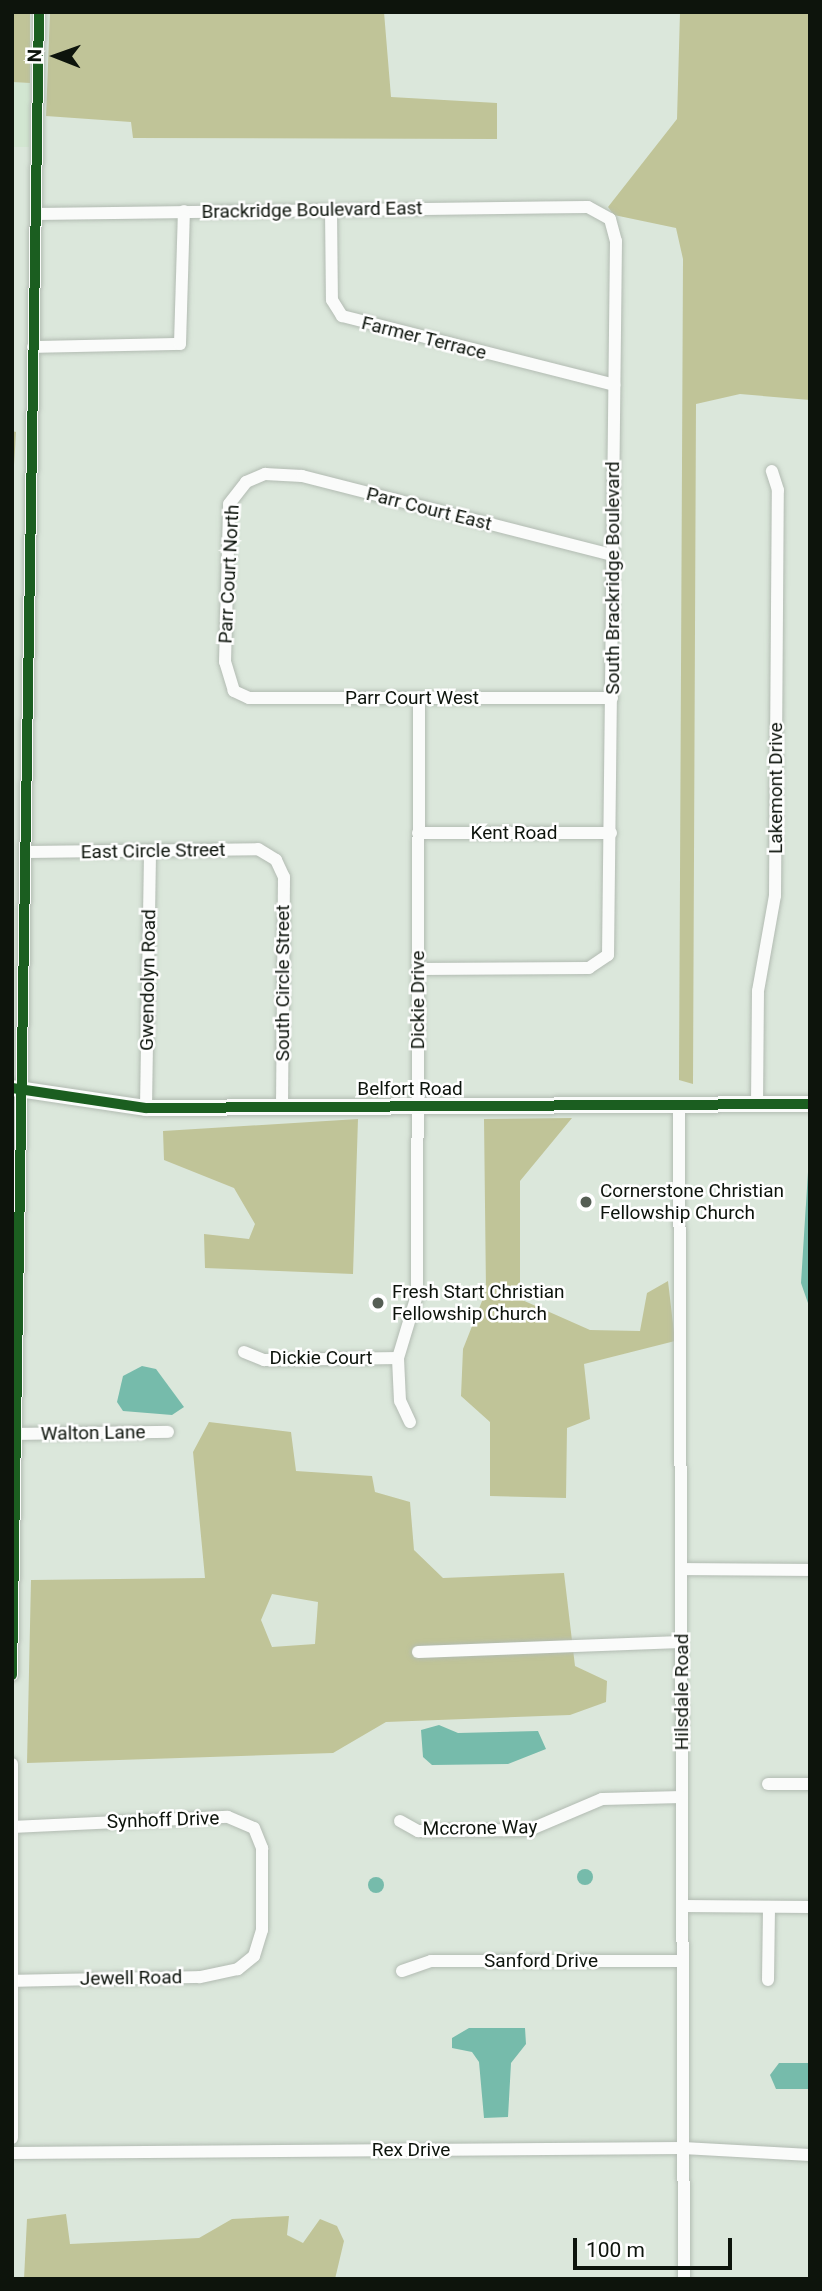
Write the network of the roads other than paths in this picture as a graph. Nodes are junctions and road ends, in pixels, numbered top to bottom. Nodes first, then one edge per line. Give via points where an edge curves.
1 (39, 12) edge
2 (588, 207) joint
3 (331, 210) junction
4 (184, 211) junction
5 (36, 214) junction
6 (33, 347) junction
7 (614, 385) junction
8 (772, 471) dead end
9 (246, 482) joint
10 (613, 555) junction
11 (226, 673) joint
12 (419, 698) junction
13 (612, 698) junction
14 (12, 780) edge
15 (27, 780) junction
16 (418, 833) junction
17 (611, 833) junction
18 (150, 851) junction
19 (26, 852) junction
20 (276, 860) joint
21 (418, 969) junction
22 (17, 1090) edge
23 (810, 1104) edge
24 (679, 1105) junction
25 (757, 1105) junction
26 (282, 1107) junction
27 (416, 1107) junction
28 (146, 1108) junction
29 (16, 1308) edge
30 (244, 1352) dead end
31 (398, 1358) junction
32 (410, 1422) dead end
33 (168, 1432) dead end
34 (18, 1434) junction
35 (15, 1508) edge
36 (681, 1569) junction
37 (810, 1570) edge
38 (681, 1642) junction
39 (418, 1652) dead end
40 (12, 1675) edge
41 (12, 1764) edge
42 (768, 1784) dead end
43 (810, 1784) edge
44 (682, 1797) junction
45 (400, 1821) dead end
46 (13, 1826) edge
47 (683, 1906) junction
48 (769, 1907) junction
49 (810, 1907) edge
50 (682, 1961) junction
51 (246, 1964) joint
52 (402, 1971) dead end
53 (768, 1980) dead end
54 (13, 1981) edge
55 (12, 2138) edge
56 (683, 2148) junction
57 (12, 2153) edge
58 (810, 2155) edge
59 (684, 2279) edge

1 - 5 street
2 - 3 street, Brackridge Boulevard East
2 - 7 street, South Brackridge Boulevard via 604,212 614,227
3 - 4 street, Brackridge Boulevard East
3 - 7 street, Farmer Terrace via 332,300 342,316
4 - 5 street, Brackridge Boulevard East
4 - 6 street via 180,344
5 - 6 street
6 - 15 street
7 - 10 street, South Brackridge Boulevard
8 - 25 street, Lakemont Drive via 778,490 775,896 758,991
9 - 10 street, Parr Court East via 287,473
9 - 11 street, Parr Court North via 228,512
10 - 13 street, South Brackridge Boulevard
11 - 12 street, Parr Court West via 234,691 249,698
12 - 13 street, Parr Court West
12 - 16 street, Dickie Drive
13 - 17 street, South Brackridge Boulevard
14 - 15 street
15 - 19 street
16 - 17 street, Kent Road
16 - 21 street, Dickie Drive
17 - 21 street, South Brackridge Boulevard via 610,947 604,962 589,968
18 - 19 street, East Circle Street
18 - 20 street, East Circle Street via 258,849
18 - 28 street, Gwendolyn Road
19 - 22 street
20 - 26 street, South Circle Street via 284,877
21 - 27 street, Dickie Drive
22 - 28 street, Belfort Road
22 - 29 street
23 - 25 street, Belfort Road
24 - 25 street, Belfort Road
24 - 27 street, Belfort Road
24 - 36 street, Hilsdale Road
26 - 27 street, Belfort Road
26 - 28 street, Belfort Road
27 - 31 street, Dickie Drive via 417,1295
29 - 34 street
30 - 31 street, Dickie Court via 264,1360
31 - 32 street, Dickie Drive via 400,1401
33 - 34 street, Walton Lane
34 - 35 street
35 - 40 street
36 - 37 street
36 - 38 street, Hilsdale Road
38 - 39 street
38 - 44 street, Hilsdale Road
41 - 46 street
42 - 43 street
44 - 45 street, Mccrone Way via 602,1799 528,1830 418,1830
44 - 47 street, Hilsdale Road
46 - 51 street, Synhoff Drive via 244,1821 262,1848 262,1930
46 - 54 street
47 - 48 street
47 - 50 street, Hilsdale Road
48 - 49 street
48 - 53 street
50 - 52 street, Sanford Drive via 431,1961
50 - 56 street, Hilsdale Road
51 - 54 street, Jewell Road via 199,1977
54 - 55 street
56 - 57 street, Rex Drive
56 - 58 street, Rex Drive
56 - 59 street, Hilsdale Road

